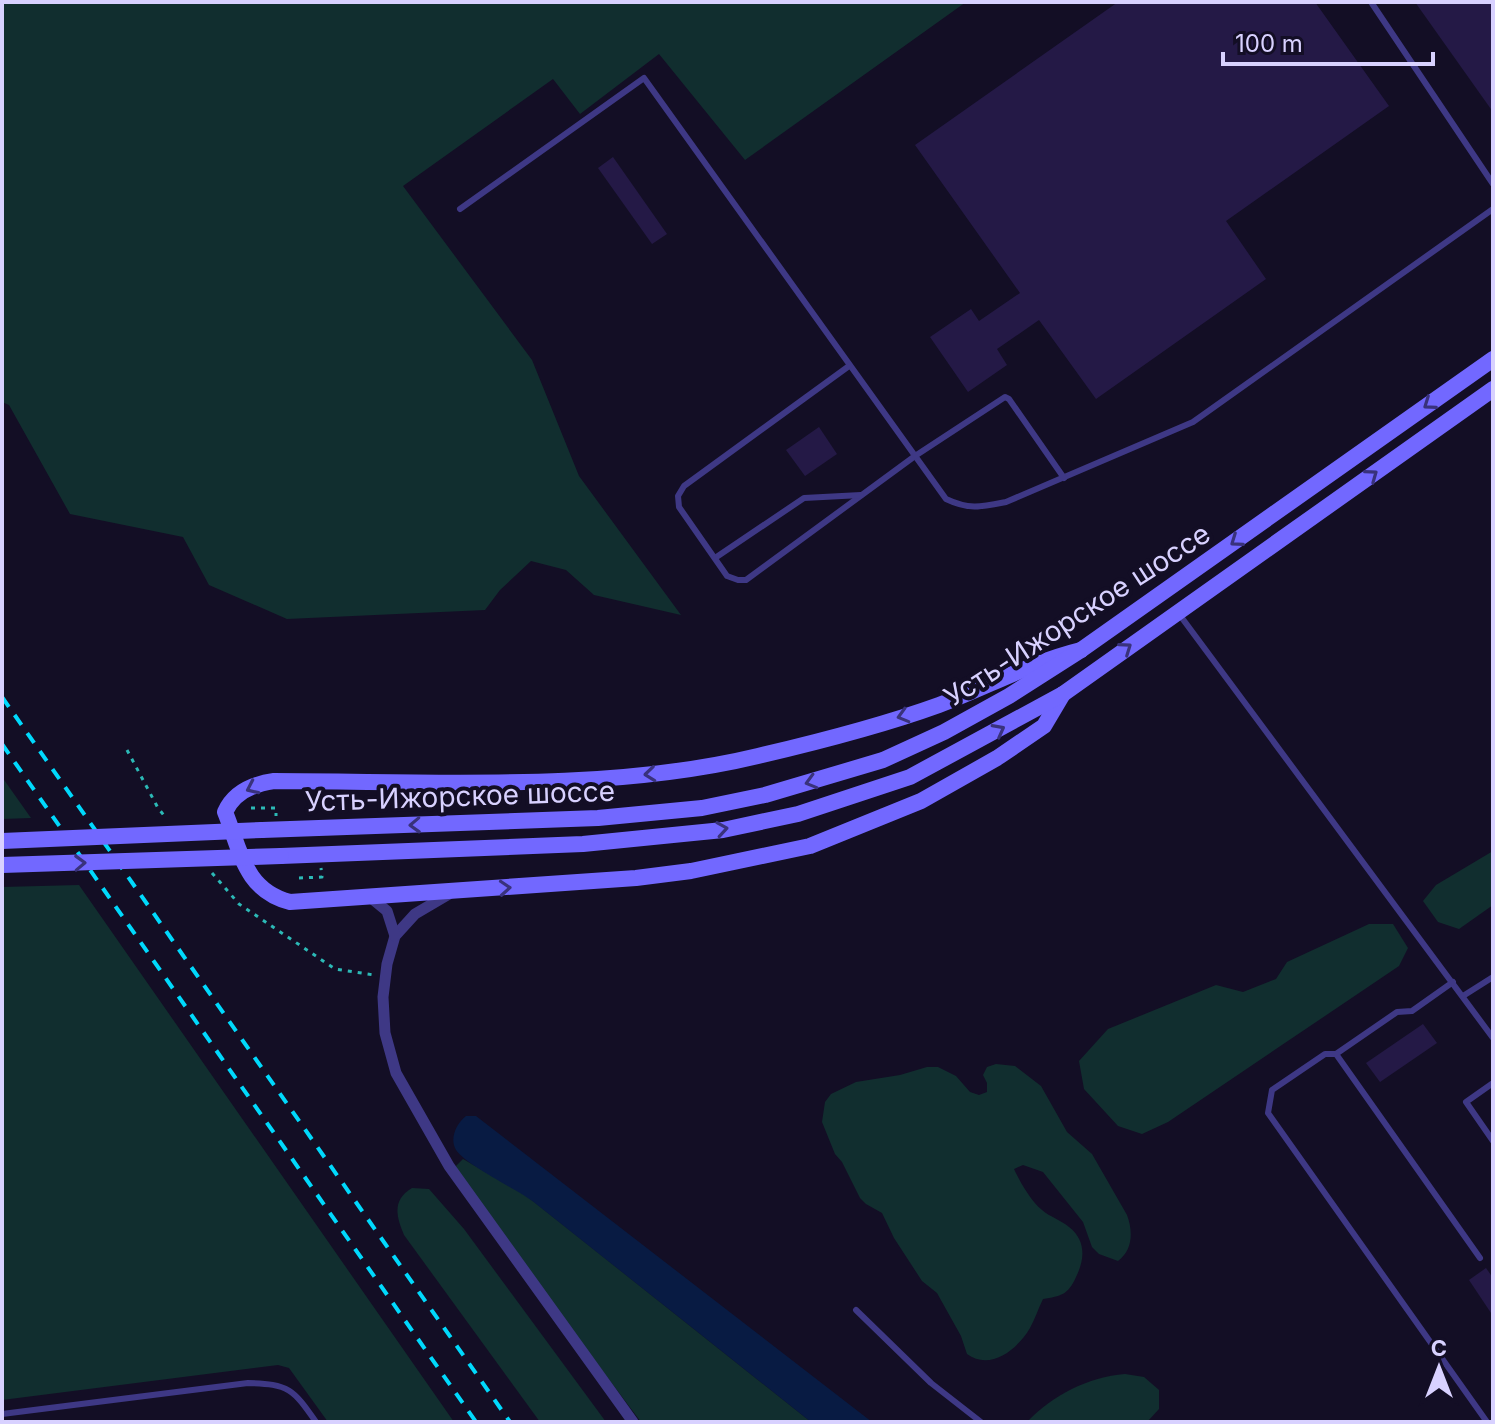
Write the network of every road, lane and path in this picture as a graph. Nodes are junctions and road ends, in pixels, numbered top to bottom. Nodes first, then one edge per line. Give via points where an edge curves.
1 (1371, 2) edge
2 (1493, 184) edge
3 (460, 209) dead end
4 (1493, 209) edge
5 (1493, 359) edge
6 (849, 366) junction
7 (1493, 389) edge
8 (915, 456) junction
9 (1064, 478) junction
10 (863, 494) junction
11 (715, 558) junction
12 (1178, 613) junction
13 (1081, 650) junction
14 (1063, 694) junction
15 (251, 808) dead end
16 (276, 808) dead end
17 (2, 841) edge
18 (2, 865) edge
19 (322, 877) dead end
20 (299, 878) dead end
21 (454, 891) junction
22 (370, 897) junction
23 (395, 936) junction
24 (1493, 977) edge
25 (1453, 982) junction
26 (1463, 996) junction
27 (1493, 1038) edge
28 (1336, 1054) junction
29 (1493, 1083) edge
30 (1493, 1141) edge
31 (1480, 1258) dead end
32 (856, 1310) dead end
33 (2, 1414) edge
34 (316, 1422) edge
35 (633, 1422) edge
36 (981, 1422) edge
37 (1487, 1422) edge

1 - 2 lane
3 - 6 lane via 644,78
4 - 9 lane via 1193,422
5 -> 13 street, Усть-Ижорское шоссе
6 - 8 lane
6 - 11 lane via 684,486 679,507
12 -> 7 street, Усть-Ижорское шоссе
8 - 9 lane via 946,499 963,507 1006,502
8 - 9 lane via 1005,397
8 - 10 lane
10 - 11 lane via 804,498
10 - 11 lane via 746,580 727,576
14 -> 12 street, Усть-Ижорское шоссе
12 - 25 lane
13 -> 17 street, Усть-Ижорское шоссе, bridge via 1009,696 883,760 702,808 598,818
13 -> 22 street via 1049,658 934,707 693,769 581,781 274,781 254,784 229,803 225,812 251,878 272,897 290,902
18 -> 14 street, Усть-Ижорское шоссе, bridge via 583,844 738,827 798,814 910,777
21 -> 14 street via 691,871 810,846 921,801 984,766 1044,726
15 - 16 path
19 - 20 path
21 - 22 street
21 - 23 street via 415,914
22 - 23 street via 387,911
23 - 35 street via 383,997 385,1033 396,1073 449,1166
24 - 26 lane
25 - 26 lane
25 - 28 lane
26 - 27 lane
28 - 31 lane
28 - 37 lane via 1325,1054 1272,1090 1268,1113
29 - 30 lane via 1466,1102
32 - 36 lane via 931,1383
33 - 34 lane via 248,1383 291,1390

